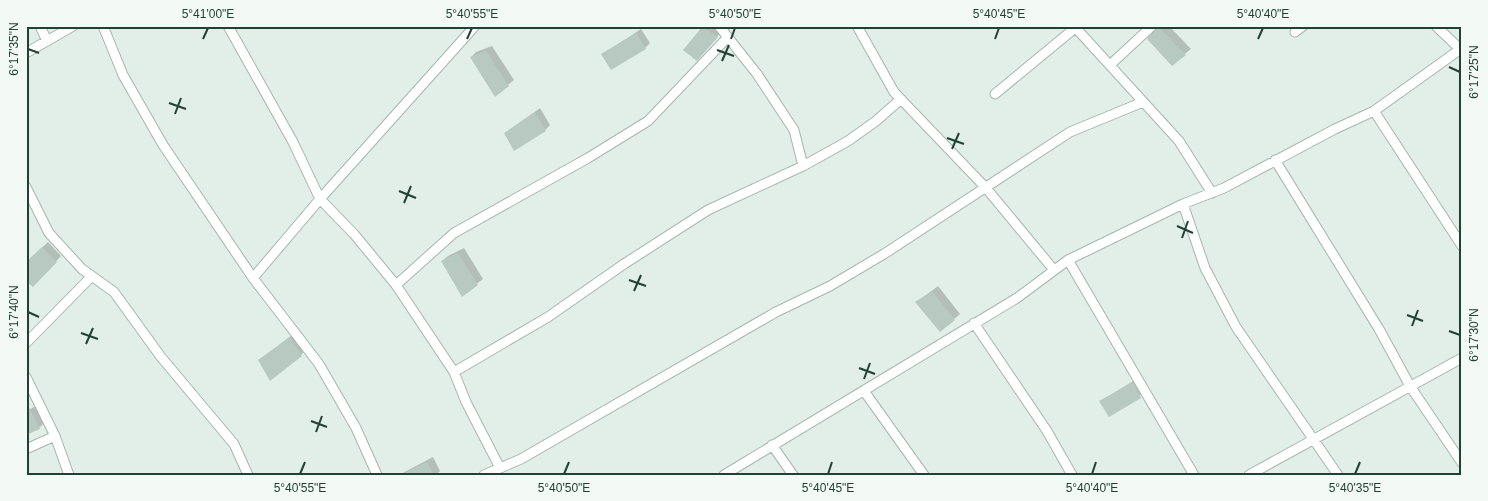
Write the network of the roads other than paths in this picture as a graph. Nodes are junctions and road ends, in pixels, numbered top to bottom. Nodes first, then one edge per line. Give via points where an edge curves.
1 (40, 26) edge
2 (74, 26) edge
3 (103, 26) edge
4 (228, 26) edge
5 (476, 26) edge
6 (719, 26) edge
7 (857, 26) edge
8 (1152, 26) edge
9 (1303, 26) edge
10 (1436, 26) edge
11 (1074, 27) edge
12 (1295, 32) dead end
13 (728, 37) junction
14 (47, 42) junction
15 (1461, 49) edge
16 (26, 54) edge
17 (1110, 65) junction
18 (995, 94) dead end
19 (901, 99) junction
20 (1143, 102) junction
21 (1374, 111) junction
22 (1276, 160) junction
23 (804, 166) junction
24 (26, 187) edge
25 (986, 188) junction
26 (1212, 193) junction
27 (320, 199) junction
28 (1183, 204) junction
29 (1462, 246) edge
30 (1068, 260) junction
31 (1054, 270) junction
32 (92, 276) junction
33 (252, 278) junction
34 (396, 285) junction
35 (974, 323) junction
36 (26, 342) edge
37 (1462, 358) edge
38 (454, 372) junction
39 (26, 377) edge
40 (1410, 386) junction
41 (864, 390) junction
42 (55, 436) junction
43 (1312, 439) junction
44 (772, 445) junction
45 (26, 449) edge
46 (1462, 463) edge
47 (500, 468) junction
48 (69, 475) edge
49 (248, 475) edge
50 (376, 475) edge
51 (484, 475) edge
52 (724, 475) edge
53 (793, 475) edge
54 (924, 475) edge
55 (1072, 475) edge
56 (1194, 475) edge
57 (1249, 475) edge
58 (1338, 475) edge

1 - 14 street
2 - 14 street
3 - 33 street via 123,75 163,145
4 - 27 street via 293,142
5 - 27 street
6 - 13 street
7 - 19 street
8 - 17 street
9 - 12 street
10 - 15 street
11 - 17 street
11 - 18 street
13 - 23 street via 794,130
13 - 34 street via 648,121 454,233
14 - 16 street
15 - 21 street
17 - 20 street
19 - 23 street via 848,141
19 - 25 street
20 - 25 street via 1070,132
20 - 26 street via 1179,140
21 - 22 street
21 - 29 street
22 - 26 street
22 - 40 street
23 - 38 street via 708,210 548,317
24 - 32 street via 49,233
25 - 31 street
25 - 47 street via 830,286 776,312 529,455
26 - 28 street
27 - 33 street
27 - 34 street
28 - 30 street
28 - 43 street via 1205,268 1236,327
30 - 31 street
30 - 56 street
31 - 35 street via 1017,298
32 - 36 street
32 - 49 street via 114,292 161,357 234,444
33 - 50 street via 319,364 356,428
34 - 38 street
35 - 41 street
35 - 55 street via 1047,431
37 - 40 street
38 - 47 street
39 - 42 street
40 - 43 street
40 - 46 street
41 - 44 street
41 - 54 street
42 - 45 street
42 - 48 street
43 - 57 street
43 - 58 street
44 - 52 street
44 - 53 street
47 - 51 street

